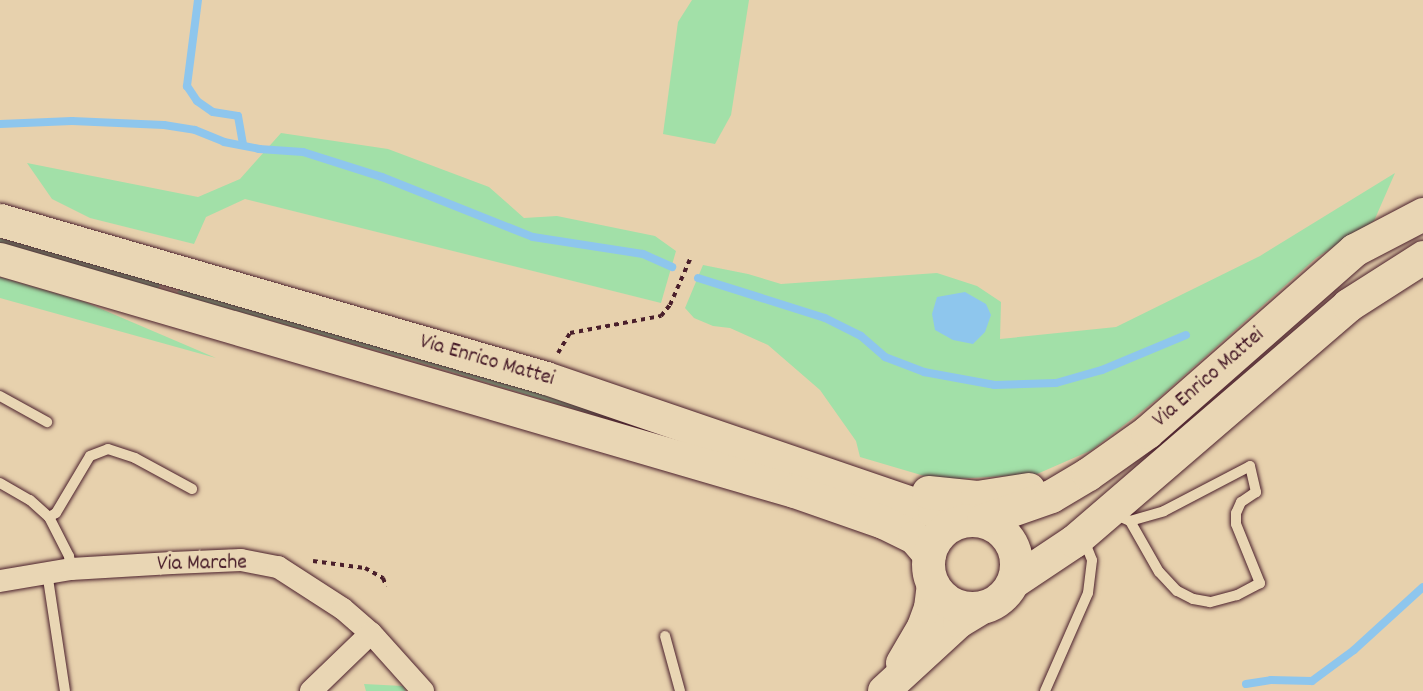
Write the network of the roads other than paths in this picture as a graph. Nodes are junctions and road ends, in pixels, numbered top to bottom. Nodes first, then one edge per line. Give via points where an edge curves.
1 (1423, 214) edge
2 (0, 220) edge
3 (1423, 257) edge
4 (0, 259) edge
5 (0, 396) edge
6 (47, 422) dead end
7 (767, 452) junction
8 (1088, 474) junction
9 (0, 483) edge
10 (192, 489) dead end
11 (1120, 516) junction
12 (49, 518) junction
13 (976, 520) junction
14 (1082, 535) junction
15 (71, 569) junction
16 (931, 569) junction
17 (46, 572) junction
18 (0, 581) edge
19 (1014, 581) junction
20 (984, 607) junction
21 (371, 633) junction
22 (665, 636) dead end
23 (887, 688) edge
24 (65, 691) edge
25 (311, 691) edge
26 (423, 691) edge
27 (680, 691) edge
28 (1045, 691) edge

1 - 8 main road, Via Enrico Mattei via 1354,250 1147,432
2 - 7 main road, Via Enrico Mattei via 546,378
3 - 11 main road, Via Enrico Mattei via 1348,305
4 - 16 main road, Via Enrico Mattei via 794,491 914,537
5 - 6 lane
7 - 8 main road via 938,495 976,497 1013,493
7 - 13 main road, Via Enrico Mattei via 934,511
8 - 13 main road, Via Enrico Mattei via 1051,496
9 - 12 lane via 30,500
10 - 12 lane via 135,458 108,449 90,456 56,513
11 - 11 lane via 1159,572 1177,591 1193,599 1210,602 1237,595 1260,583 1236,524 1241,502 1256,492 1250,466 1164,511
11 - 14 main road, Via Enrico Mattei
12 - 15 lane via 69,556
13 - 16 main road via 943,530 934,541
13 - 19 main road via 997,527 1008,537 1015,551
14 - 19 main road, Via Enrico Mattei
14 - 28 lane via 1093,573
15 - 17 street, Via Marche
15 - 21 street, Via Marche via 241,560 278,567 343,609
16 - 20 main road via 942,597 969,609
16 - 23 street via 930,608 923,627
17 - 18 street, Via Marche
17 - 24 lane
19 - 20 main road via 996,602
20 - 23 street via 959,622
21 - 25 street
21 - 26 street, Via Marche
22 - 27 lane

